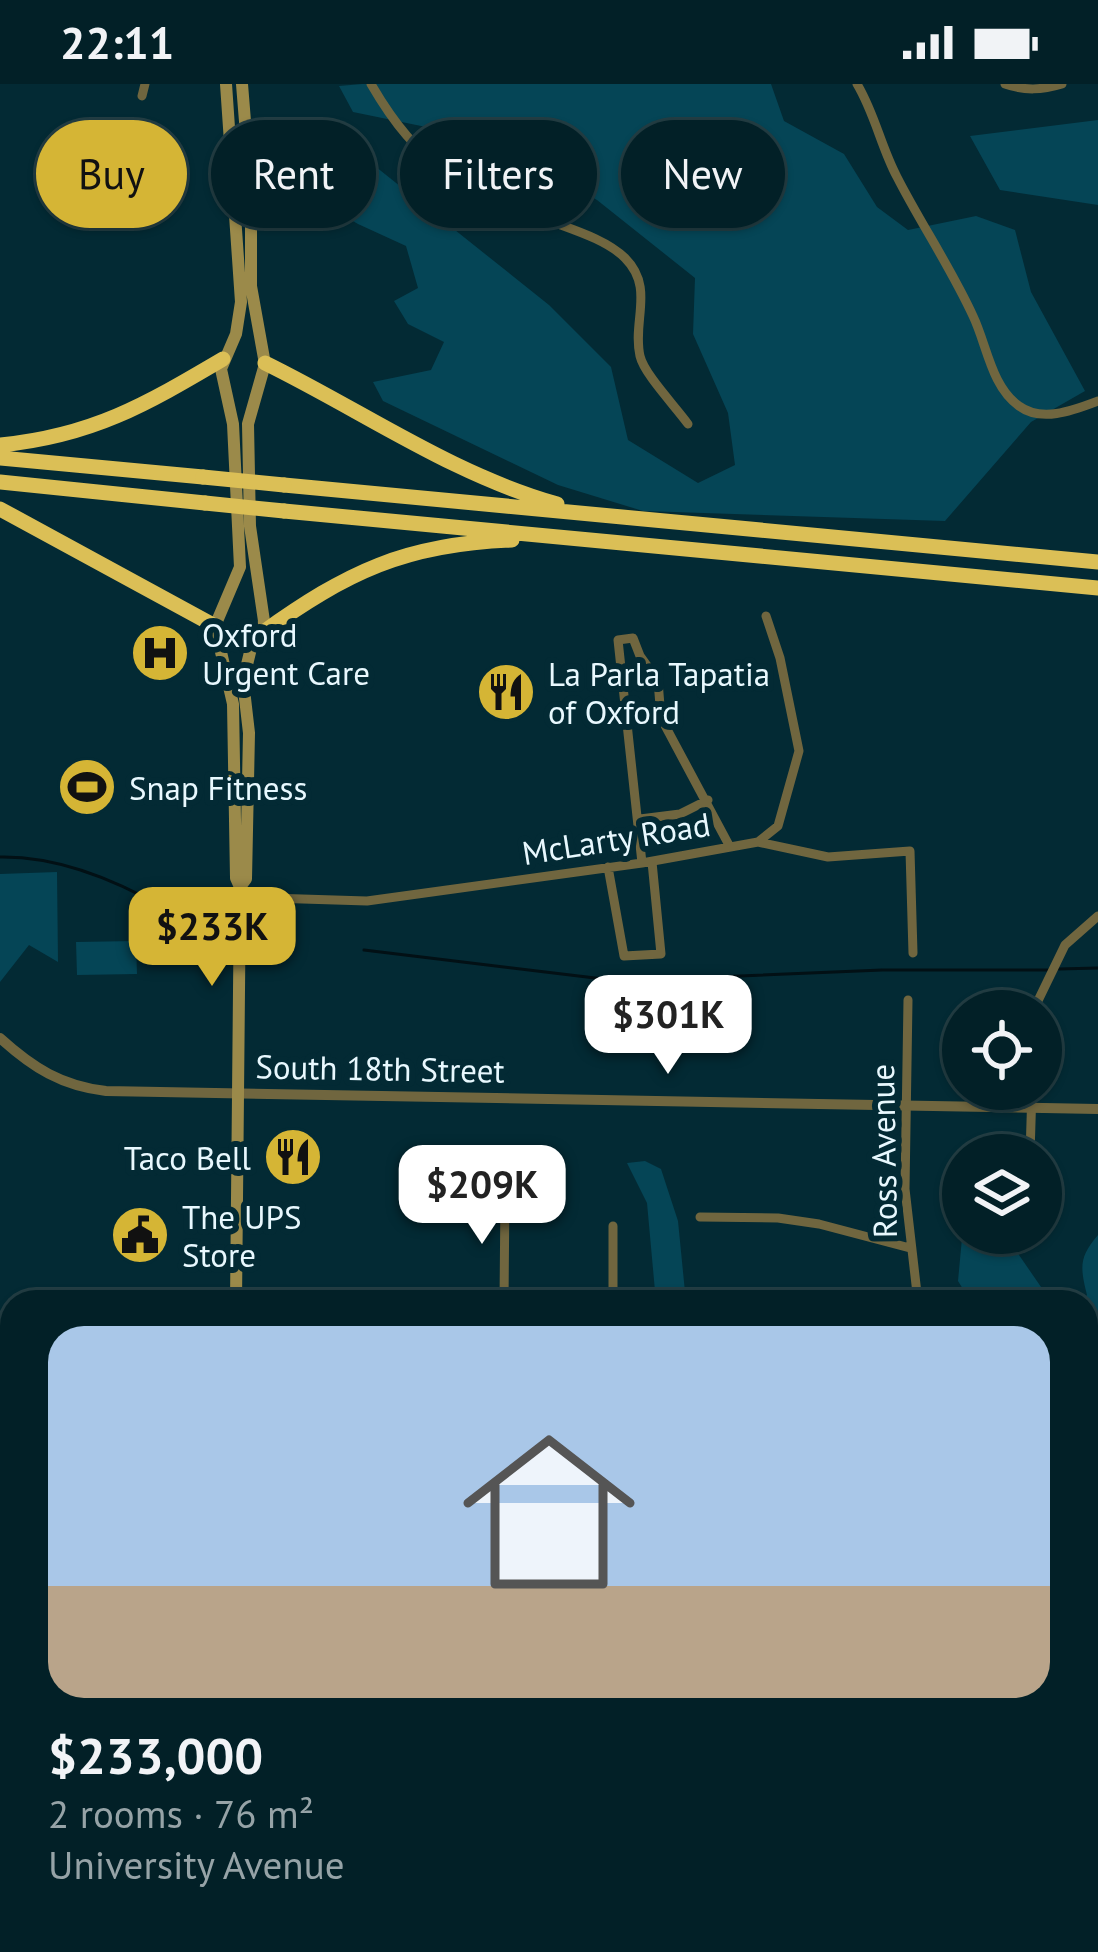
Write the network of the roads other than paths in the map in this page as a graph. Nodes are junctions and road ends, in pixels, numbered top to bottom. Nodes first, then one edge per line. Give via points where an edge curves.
1 (226, 84) edge
2 (242, 84) edge
3 (371, 84) edge
4 (856, 84) edge
5 (1004, 84) edge
6 (1062, 84) edge
7 (227, 353) junction
8 (264, 360) junction
9 (1098, 401) edge
10 (688, 424) dead end
11 (0, 445) edge
12 (0, 458) edge
13 (0, 482) edge
14 (0, 509) edge
15 (619, 516) junction
16 (555, 536) junction
17 (1096, 562) edge
18 (1098, 591) edge
19 (766, 616) dead end
20 (215, 628) junction
21 (257, 639) junction
22 (708, 800) junction
23 (640, 819) junction
24 (720, 824) junction
25 (758, 842) junction
26 (730, 847) junction
27 (710, 851) junction
28 (646, 863) junction
29 (608, 867) junction
30 (240, 892) junction
31 (1098, 916) edge
32 (913, 953) dead end
33 (1041, 990) edge
34 (908, 1000) dead end
35 (0, 1038) edge
36 (236, 1092) junction
37 (908, 1105) junction
38 (942, 1106) edge
39 (1062, 1108) edge
40 (1098, 1109) edge
41 (505, 1192) dead end
42 (700, 1217) dead end
43 (613, 1226) dead end
44 (910, 1248) junction
45 (236, 1290) edge
46 (503, 1290) edge
47 (613, 1290) edge
48 (916, 1290) edge

1 - 7 main road via 241,302
2 - 8 main road via 251,286
3 - 10 street via 413,146 471,190 620,252 642,292 640,358
4 - 9 street via 1003,389 1031,414
5 - 6 street
7 - 8 main road via 249,346
7 - 11 highway via 114,419
7 - 20 main road via 240,567
8 - 15 highway via 490,483
8 - 21 main road via 248,424 250,526 263,599
12 - 15 highway, bridge
13 - 16 highway, bridge
14 - 20 highway
15 - 17 highway
16 - 18 highway
16 - 21 highway via 392,559 333,584
19 - 25 street, McLarty Road via 799,751 778,826
20 - 21 main road via 224,640
20 - 30 main road via 232,704
21 - 30 main road via 243,680 250,813
22 - 23 street
22 - 23 street via 661,718 658,681 634,638 618,640
22 - 24 street
23 - 28 street
24 - 26 street
24 - 27 street
25 - 26 street, McLarty Road
25 - 32 street via 827,857 910,850
26 - 27 street, McLarty Road
27 - 28 street, McLarty Road
28 - 29 street, McLarty Road
28 - 29 street via 661,954 624,956
29 - 30 street, McLarty Road via 368,901
30 - 36 main road
31 - 33 street via 1065,945
34 - 37 street, Ross Avenue
35 - 36 street, South 18th Street via 40,1072 80,1088
36 - 37 street, South 18th Street
36 - 45 main road
37 - 38 street, South 18th Street
37 - 44 street, Ross Avenue
39 - 40 street, South 18th Street
41 - 46 street
42 - 44 street via 819,1224
43 - 47 street
44 - 48 street, Ross Avenue

